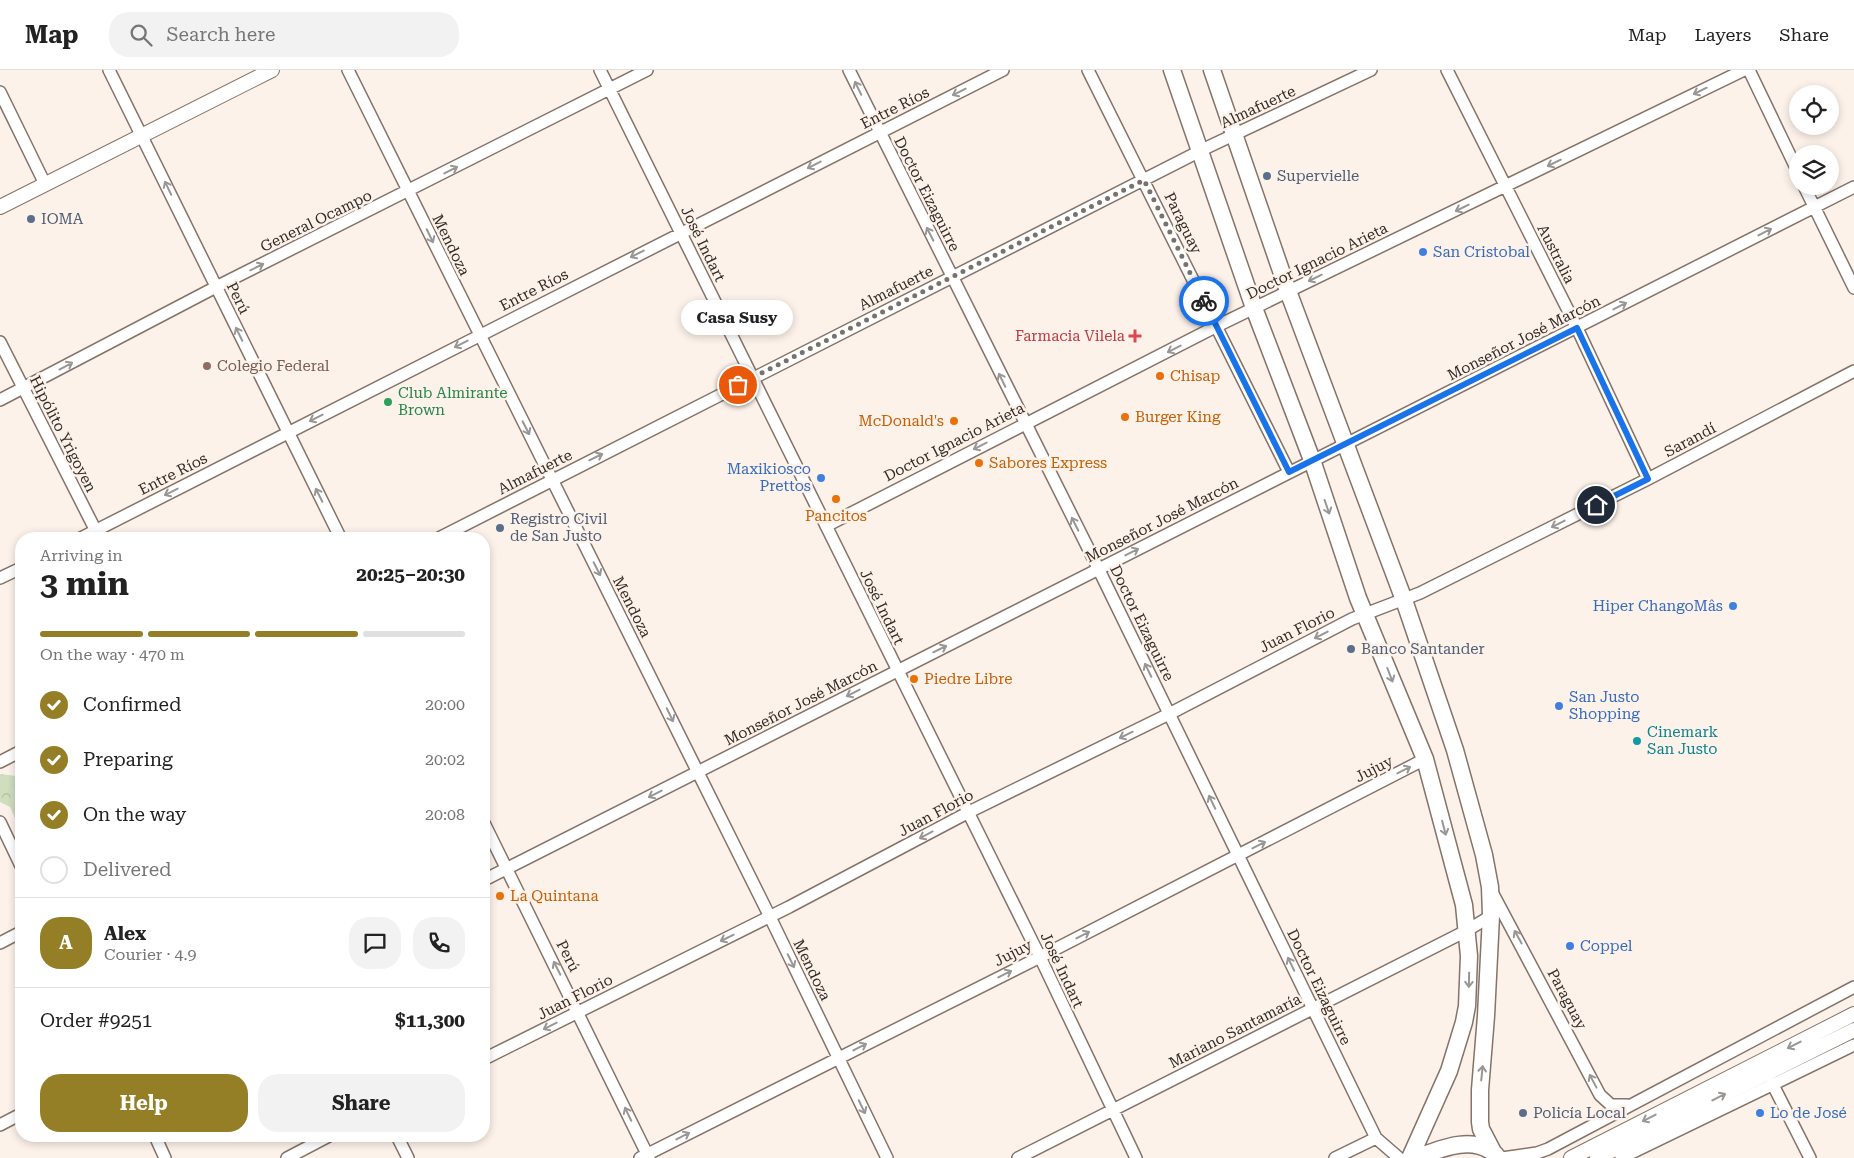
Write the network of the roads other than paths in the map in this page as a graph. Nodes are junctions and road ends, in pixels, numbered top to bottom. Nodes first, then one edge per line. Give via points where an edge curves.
1 (109, 70) edge
2 (272, 70) edge
3 (348, 70) edge
4 (600, 70) edge
5 (647, 70) edge
6 (849, 70) edge
7 (1003, 70) edge
8 (1088, 70) edge
9 (1172, 70) edge
10 (1212, 70) edge
11 (1371, 70) edge
12 (1447, 70) edge
13 (1744, 70) edge
14 (1749, 70) edge
15 (610, 89) junction
16 (0, 92) edge
17 (879, 133) junction
18 (142, 134) junction
19 (1234, 135) junction
20 (1199, 152) junction
21 (1789, 153) edge
22 (1144, 180) junction
23 (45, 184) junction
24 (1506, 186) junction
25 (1854, 187) edge
26 (408, 192) junction
27 (1808, 195) edge
28 (0, 207) edge
29 (1814, 207) junction
30 (680, 232) junction
31 (952, 277) junction
32 (216, 287) junction
33 (1854, 288) edge
34 (1288, 291) junction
35 (1254, 308) junction
36 (1217, 326) junction
37 (1577, 328) junction
38 (479, 335) junction
39 (0, 342) edge
40 (1854, 371) edge
41 (753, 378) junction
42 (22, 388) junction
43 (0, 400) edge
44 (1023, 423) junction
45 (287, 432) junction
46 (1346, 445) junction
47 (1312, 460) junction
48 (1289, 472) junction
49 (552, 479) junction
50 (1648, 479) junction
51 (826, 526) junction
52 (96, 532) edge
53 (104, 532) edge
54 (337, 532) edge
55 (450, 532) edge
56 (1098, 570) junction
57 (15, 571) edge
58 (0, 578) edge
59 (1404, 600) junction
60 (1365, 614) junction
61 (896, 670) junction
62 (1169, 714) junction
63 (15, 754) edge
64 (1425, 759) junction
65 (0, 762) edge
66 (698, 772) junction
67 (968, 812) junction
68 (0, 822) edge
69 (490, 835) edge
70 (15, 853) edge
71 (1238, 856) junction
72 (506, 868) junction
73 (490, 877) edge
74 (1490, 887) junction
75 (1491, 916) junction
76 (770, 917) junction
77 (1466, 931) junction
78 (15, 935) edge
79 (0, 944) edge
80 (1040, 957) junction
81 (1854, 987) edge
82 (1313, 1008) junction
83 (578, 1012) junction
84 (1854, 1014) edge
85 (1854, 1030) edge
86 (1854, 1045) edge
87 (490, 1056) edge
88 (838, 1058) junction
89 (1772, 1083) junction
90 (1629, 1105) junction
91 (1111, 1110) junction
92 (15, 1117) edge
93 (0, 1125) edge
94 (1376, 1138) junction
95 (158, 1142) edge
96 (318, 1142) edge
97 (400, 1142) edge
98 (1498, 1156) edge
99 (645, 1157) edge
100 (165, 1158) edge
101 (287, 1158) edge
102 (408, 1158) edge
103 (887, 1158) edge
104 (1018, 1158) edge
105 (1136, 1158) edge
106 (1335, 1158) edge
107 (1399, 1158) edge
108 (1410, 1158) edge
109 (1416, 1158) edge
110 (1570, 1158) edge
111 (1597, 1158) edge
112 (1621, 1158) edge
113 (1810, 1158) edge

1 - 18 street, Perú
2 - 18 main road
3 - 26 street, Mendoza
4 - 15 street, José Indart
5 - 15 street, General Ocampo
17 -> 6 street, Doctor Eizaguirre
7 -> 17 street, Entre Ríos
8 - 22 street, Paraguay
9 - 20 highway
10 - 19 highway
11 - 19 street, Almafuerte
12 - 24 street, Australia
13 -> 24 street, Doctor Ignacio Arieta
14 - 21 street
26 -> 15 street, General Ocampo
15 - 30 street, José Indart
16 - 23 street
17 -> 30 street, Entre Ríos
31 -> 17 street, Doctor Eizaguirre
18 - 23 main road
32 -> 18 street, Perú
19 - 20 street, Almafuerte
19 - 34 highway
20 - 22 street, Almafuerte
20 - 35 highway
22 - 31 street, Almafuerte
22 - 36 street, Paraguay
23 - 28 main road
24 -> 34 street, Doctor Ignacio Arieta
24 - 37 street, Australia
25 - 29 street, Monseñor José Marcón
32 -> 26 street, General Ocampo
26 -> 38 street, Mendoza
27 - 29 street
29 - 33 street
37 -> 29 street, Monseñor José Marcón
30 -> 38 street, Entre Ríos
30 - 41 street, José Indart
31 - 41 street, Almafuerte
44 -> 31 street, Doctor Eizaguirre
42 -> 32 street, General Ocampo
45 -> 32 street, Perú
34 - 35 street, Doctor Ignacio Arieta
34 - 46 highway
35 - 36 street, Doctor Ignacio Arieta
35 - 47 highway
36 -> 44 street, Doctor Ignacio Arieta
36 - 48 street, Paraguay
37 - 46 street, Monseñor José Marcón
37 - 50 street, Australia
38 -> 45 street, Entre Ríos
38 -> 49 street, Mendoza
39 - 42 street, Hipólito Yrigoyen
40 - 50 street, Sarandí
49 -> 41 street, Almafuerte
41 - 51 street, José Indart
42 - 43 street, General Ocampo
42 - 52 street, Hipólito Yrigoyen
44 -> 51 street, Doctor Ignacio Arieta
56 -> 44 street, Doctor Eizaguirre
45 -> 53 street, Entre Ríos
54 -> 45 street, Perú
46 - 47 street, Monseñor José Marcón
46 - 59 highway
47 - 48 street, Monseñor José Marcón
47 -> 60 highway
56 -> 48 street, Monseñor José Marcón
49 - 55 street, Almafuerte
49 -> 66 street, Mendoza
50 -> 59 street, Sarandí
51 - 61 street, José Indart
61 -> 56 street, Monseñor José Marcón
62 -> 56 street, Doctor Eizaguirre
57 - 58 street
59 - 60 street, Juan Florio
59 - 74 highway via 1455,750
60 -> 62 street, Juan Florio
60 -> 64 highway
61 -> 66 street, Monseñor José Marcón
61 - 67 street, José Indart
62 -> 67 street, Juan Florio
71 -> 62 street, Doctor Eizaguirre
63 - 65 street
71 -> 64 street, Jujuy
64 -> 77 highway via 1460,885
66 -> 72 street, Monseñor José Marcón
66 - 76 street, Mendoza
67 -> 76 street, Juan Florio
67 - 80 street, José Indart
68 - 70 street
69 - 72 street, Perú
80 -> 71 street, Jujuy
82 -> 71 street, Doctor Eizaguirre
72 - 73 street, Monseñor José Marcón
83 -> 72 street, Perú
74 - 75 highway
90 -> 74 street, Paraguay via 1611,1105 1600,1095
75 - 77 street, Mariano Santamaría
98 -> 75 highway via 1481,1129 1480,1090
76 -> 83 street, Juan Florio
76 -> 88 street, Mendoza
77 - 82 street, Mariano Santamaría
77 -> 108 highway via 1469,956 1464,1022 1449,1071
78 - 79 street
88 -> 80 street, Jujuy
80 - 91 street, José Indart
81 - 90 street
82 - 91 street, Mariano Santamaría
82 - 94 street, Doctor Eizaguirre
83 -> 87 street, Juan Florio
99 -> 83 street, Perú
84 -> 110 main road
111 -> 85 main road
86 - 89 street
99 -> 88 street, Jujuy
88 -> 103 street, Mendoza
89 - 112 street
89 - 113 street
90 - 98 street via 1548,1149
91 - 104 street, Mariano Santamaría
91 - 105 street, José Indart
92 - 93 street
94 - 106 street
94 - 107 street, Doctor Eizaguirre
95 - 100 street
96 - 101 street
97 - 102 street
98 - 109 highway via 1462,1143

